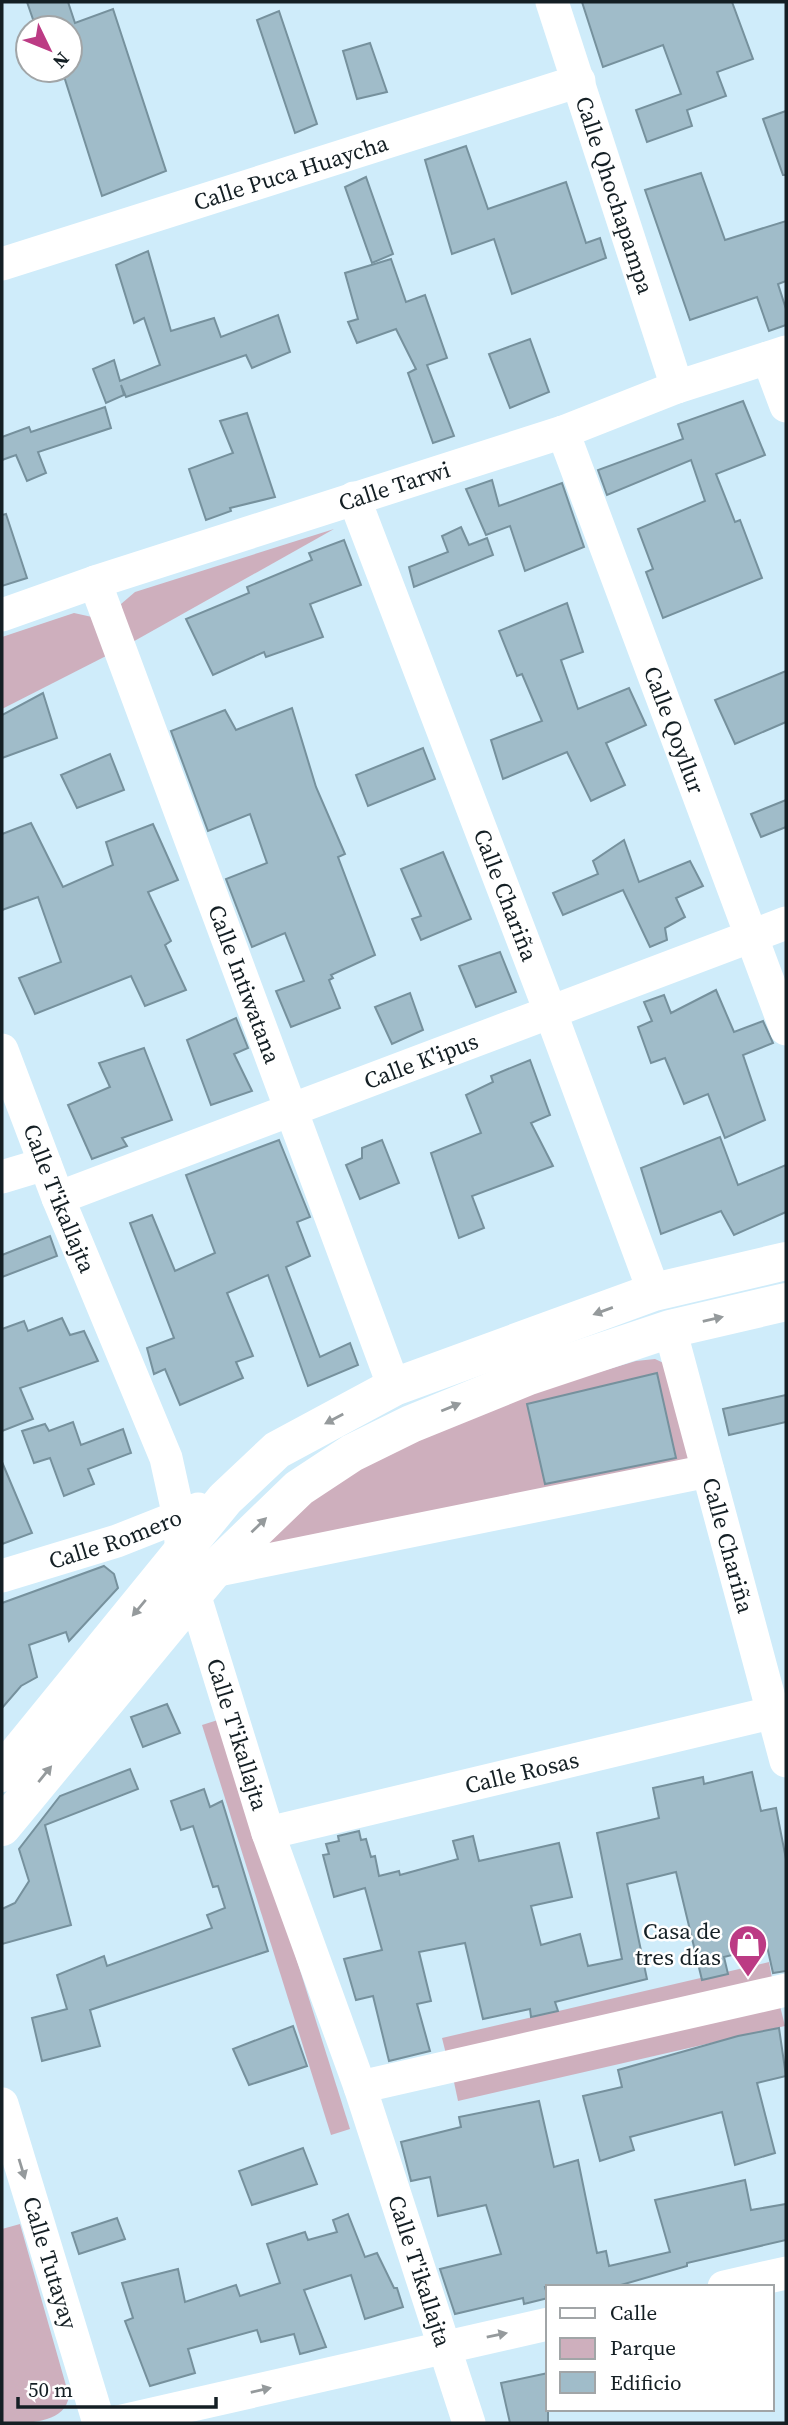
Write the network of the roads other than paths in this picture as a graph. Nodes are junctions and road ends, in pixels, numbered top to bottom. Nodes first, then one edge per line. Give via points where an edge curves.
1 (552, 2) edge
2 (579, 81) junction
3 (2, 264) edge
4 (777, 355) edge
5 (677, 387) junction
6 (786, 406) edge
7 (563, 432) junction
8 (354, 498) junction
9 (95, 582) junction
10 (2, 615) edge
11 (786, 923) edge
12 (751, 937) junction
13 (551, 1011) junction
14 (786, 1029) edge
15 (2, 1050) edge
16 (291, 1110) junction
17 (45, 1164) junction
18 (2, 1177) edge
19 (58, 1198) junction
20 (786, 1261) edge
21 (654, 1292) junction
22 (786, 1302) edge
23 (670, 1329) junction
24 (394, 1387) junction
25 (708, 1471) junction
26 (225, 1499) junction
27 (179, 1517) junction
28 (197, 1573) junction
29 (2, 1576) edge
30 (775, 1712) junction
31 (786, 1761) edge
32 (2, 1773) edge
33 (2, 1827) edge
34 (268, 1833) junction
35 (786, 1990) edge
36 (360, 2087) junction
37 (2, 2104) edge
38 (786, 2273) edge
39 (733, 2285) edge
40 (546, 2324) edge
41 (446, 2346) junction
42 (173, 2417) edge
43 (99, 2423) edge
44 (113, 2423) edge
45 (470, 2423) edge

1 - 2 street, Calle Qhochapampa
2 - 3 street, Calle Puca Huaycha
2 - 5 street, Calle Qhochapampa
4 - 5 street, Calle Tarwi
4 - 6 street
5 - 7 street, Calle Tarwi
7 - 8 street, Calle Tarwi
7 - 12 street, Calle Qoyllur
8 - 9 street, Calle Tarwi
8 - 13 street, Calle Chariña
9 - 10 street, Calle Tarwi
9 - 16 street, Calle Intiwatana
11 - 12 street, Calle K'ipus
12 - 13 street, Calle K'ipus
12 - 14 street, Calle Qoyllur
13 - 16 street, Calle K'ipus
13 - 21 street, Calle Chariña
15 - 17 street, Calle T'ikallajta
16 - 19 street, Calle K'ipus
16 - 24 street, Calle Intiwatana
17 - 18 street
17 - 19 street, Calle T'ikallajta
19 - 27 street, Calle T'ikallajta via 166,1458
20 - 21 main road
21 -> 24 main road
23 -> 22 main road
23 - 25 street, Calle Chariña
28 -> 23 main road via 299,1488 352,1453 529,1376
24 -> 26 main road via 277,1450
25 - 28 street
25 - 30 street, Calle Chariña
26 - 27 street, Calle Romero
26 - 28 main road
27 - 28 street, Calle T'ikallajta
27 - 29 street, Calle Romero
28 -> 32 main road
33 -> 28 main road
28 - 34 street, Calle T'ikallajta
30 - 31 street, Calle Chariña
30 - 34 street, Calle Rosas
34 - 36 street, Calle T'ikallajta
35 - 36 street
36 - 41 street, Calle T'ikallajta
37 -> 43 street, Calle Tutayay
38 - 39 street
41 -> 40 street
42 -> 41 street
41 - 45 street, Calle T'ikallajta
42 - 44 street

